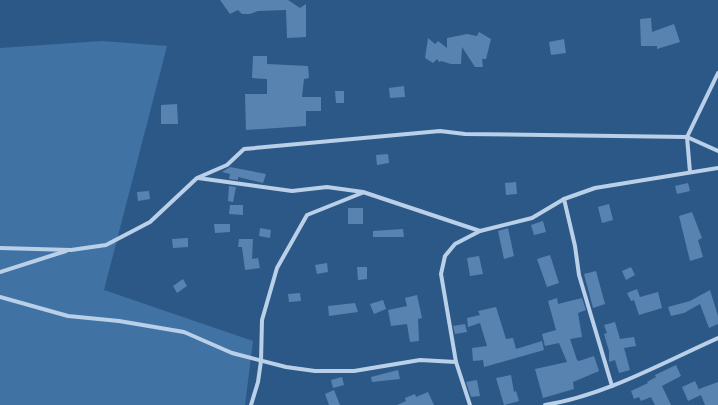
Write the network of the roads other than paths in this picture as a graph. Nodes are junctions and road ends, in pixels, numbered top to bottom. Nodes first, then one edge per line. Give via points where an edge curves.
1 (718, 73) edge
2 (687, 137) junction
3 (718, 151) edge
4 (718, 168) edge
5 (690, 172) junction
6 (197, 178) junction
7 (363, 192) junction
8 (564, 199) junction
9 (480, 231) junction
10 (0, 248) edge
11 (71, 250) junction
12 (0, 272) edge
13 (0, 297) edge
14 (718, 338) edge
15 (261, 360) junction
16 (456, 362) junction
17 (612, 386) junction
18 (251, 405) edge
19 (470, 405) edge
20 (545, 405) edge

1 - 2 street
2 - 3 street
2 - 5 street
2 - 6 street via 473,134 440,131 244,149 227,165
4 - 5 street
5 - 8 street via 595,188
6 - 7 street via 292,191 327,187
6 - 11 street via 150,222 106,245
7 - 9 street
7 - 15 street via 307,215 278,268 262,320
8 - 9 street via 532,218
8 - 17 street via 579,275
9 - 16 street via 455,244 445,256 441,274
10 - 11 street
11 - 12 street
13 - 15 street via 68,316 119,321 184,332 232,353
14 - 17 street
15 - 16 street via 315,371 354,371 420,360
15 - 18 street
16 - 19 street
17 - 20 street via 574,400

